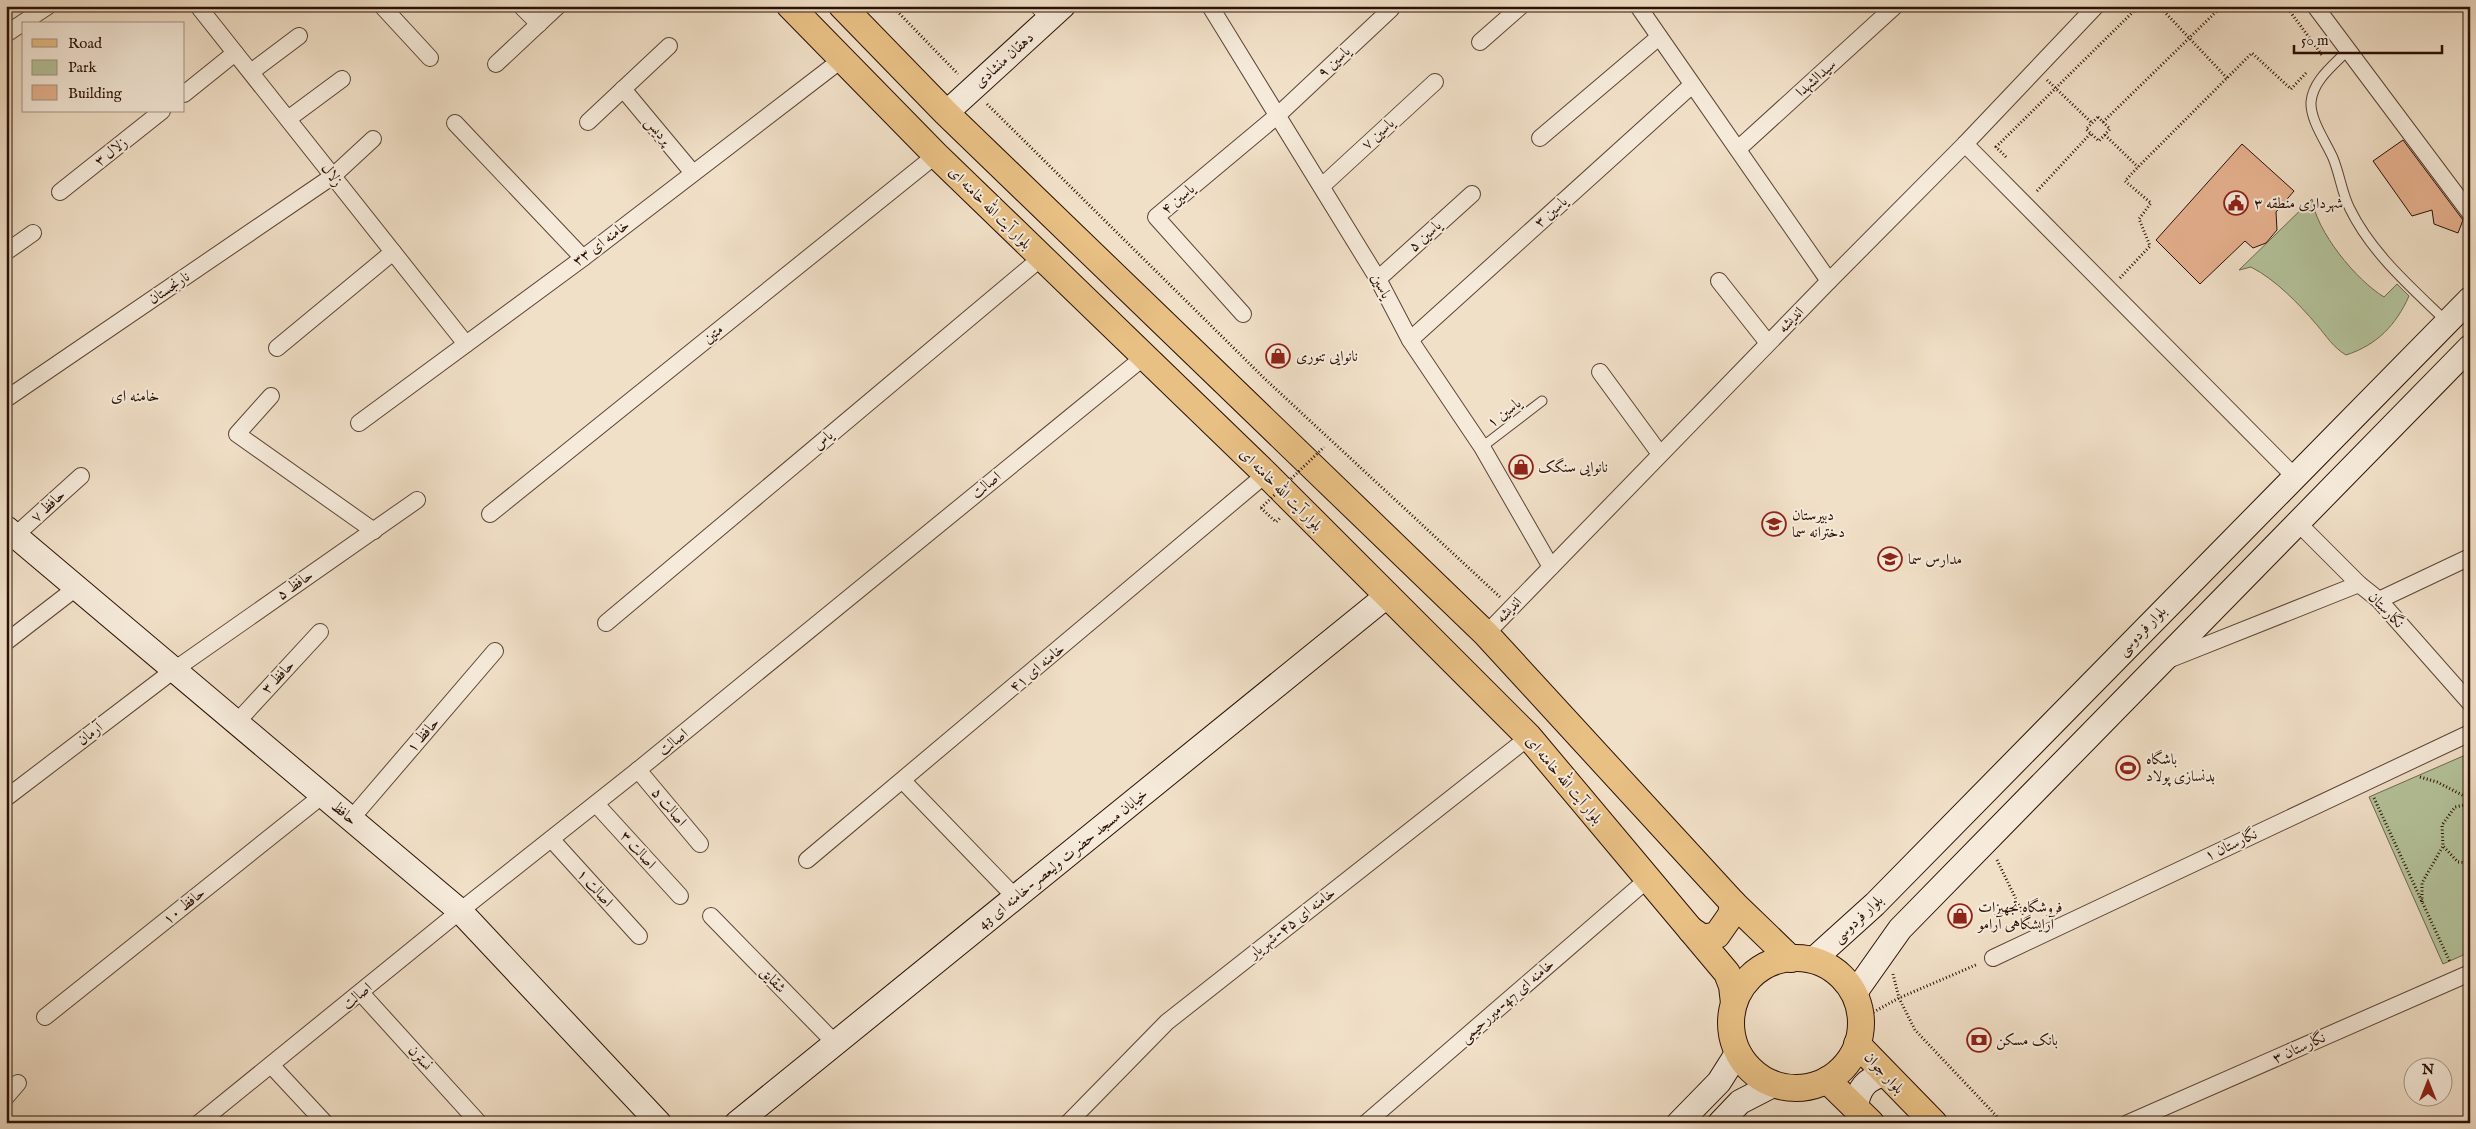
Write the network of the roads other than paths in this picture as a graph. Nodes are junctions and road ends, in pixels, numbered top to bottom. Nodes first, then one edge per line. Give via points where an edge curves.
1 (48, 6) edge
2 (198, 6) edge
3 (382, 6) edge
4 (522, 6) edge
5 (558, 6) edge
6 (790, 6) edge
7 (842, 6) edge
8 (1210, 6) edge
9 (1521, 6) edge
10 (1638, 6) edge
11 (1895, 6) edge
12 (2096, 6) edge
13 (2315, 6) edge
14 (1391, 9) dead end
15 (1050, 10) edge
16 (24, 22) edge
17 (22, 23) edge
18 (539, 24) junction
19 (6, 34) edge
20 (299, 36) dead end
21 (1659, 37) junction
22 (1480, 42) dead end
23 (669, 46) dead end
24 (2348, 50) junction
25 (235, 53) junction
26 (430, 58) dead end
27 (841, 60) junction
28 (496, 64) dead end
29 (250, 72) junction
30 (342, 79) dead end
31 (1435, 82) dead end
32 (1692, 85) junction
33 (623, 90) junction
34 (185, 93) edge
35 (161, 112) edge
36 (946, 113) junction
37 (1278, 115) junction
38 (288, 119) junction
39 (588, 122) dead end
40 (455, 123) dead end
41 (1540, 138) dead end
42 (373, 139) dead end
43 (1965, 144) junction
44 (1738, 149) junction
45 (936, 155) junction
46 (693, 173) junction
47 (333, 176) junction
48 (1322, 186) junction
49 (60, 192) dead end
50 (1472, 194) dead end
51 (2470, 213) edge
52 (33, 233) dead end
53 (6, 252) edge
54 (393, 252) junction
55 (583, 258) junction
56 (1041, 258) junction
57 (1378, 279) junction
58 (1829, 280) junction
59 (1719, 281) dead end
60 (2470, 299) edge
61 (1243, 314) dead end
62 (2447, 322) junction
63 (1410, 340) junction
64 (1768, 343) junction
65 (466, 344) junction
66 (277, 348) dead end
67 (2468, 349) edge
68 (1144, 357) junction
69 (1600, 372) dead end
70 (271, 396) dead end
71 (6, 399) edge
72 (1542, 401) dead end
73 (359, 423) dead end
74 (1482, 447) junction
75 (1660, 454) junction
76 (1266, 474) junction
77 (81, 476) dead end
78 (2294, 476) junction
79 (417, 500) dead end
80 (490, 514) dead end
81 (2297, 522) junction
82 (374, 531) junction
83 (9, 536) edge
84 (2470, 557) edge
85 (1551, 566) junction
86 (2359, 584) junction
87 (76, 588) junction
88 (1388, 595) junction
89 (2379, 600) junction
90 (606, 623) dead end
91 (320, 632) dead end
92 (1486, 634) junction
93 (6, 642) edge
94 (495, 651) dead end
95 (2159, 663) junction
96 (174, 670) junction
97 (2470, 703) edge
98 (237, 722) junction
99 (2470, 732) edge
100 (1529, 737) junction
101 (638, 770) junction
102 (904, 781) junction
103 (323, 795) junction
104 (6, 798) edge
105 (596, 804) junction
106 (350, 819) junction
107 (552, 840) junction
108 (700, 844) dead end
109 (806, 860) dead end
110 (1648, 879) junction
111 (680, 896) dead end
112 (1015, 897) junction
113 (1733, 903) junction
114 (460, 911) junction
115 (711, 916) dead end
116 (1691, 930) junction
117 (639, 936) dead end
118 (1993, 958) road end
119 (1802, 959) junction
120 (2464, 975) edge
121 (361, 993) junction
122 (1734, 1003) junction
123 (1858, 1007) junction
124 (45, 1017) dead end
125 (835, 1043) junction
126 (1857, 1044) junction
127 (1738, 1052) junction
128 (271, 1065) junction
129 (1885, 1074) junction
130 (1827, 1080) junction
131 (18, 1083) dead end
132 (1775, 1084) junction
133 (6, 1097) edge
134 (1864, 1115) edge
135 (199, 1123) edge
136 (326, 1123) edge
137 (479, 1123) edge
138 (659, 1123) edge
139 (737, 1123) edge
140 (1068, 1123) edge
141 (1366, 1123) edge
142 (1679, 1123) edge
143 (1720, 1123) edge
144 (1934, 1123) edge
145 (2128, 1123) edge

1 - 16 street
2 - 25 street, زلال
3 - 26 street
4 - 18 street
5 - 18 street
6 - 27 main road, بلوار آیت الله خامنه ای
7 - 36 main road
8 - 37 street, یاسین
9 - 22 street
10 - 21 street
11 - 44 street, سیدالشهدا
12 - 43 street, اندیشه
13 - 24 street
14 - 37 street, یاسین ۹
15 - 36 main road, دهقان منشادی
17 - 19 street
18 - 28 street
20 - 29 street
21 - 32 street
21 - 41 street
23 - 33 street
24 - 51 street
24 - 62 lane via 2322,76 2314,90 2311,103 2314,118 2334,159 2349,208 2360,226 2398,275
25 - 29 street, زلال
25 - 34 street
27 - 45 main road, بلوار آیت الله خامنه ای
27 - 46 street, خامنه ای ۳۳
29 - 38 street, زلال
30 - 38 street
31 - 48 street, یاسین ۷
32 - 44 street
32 - 63 street, یاسین ۳
33 - 39 street
33 - 46 street, پردیس
35 - 49 street, ۳ زلال
36 - 92 main road
37 - 48 street, یاسین
37 - 61 street, یاسین ۴ via 1156,218
38 - 47 street, زلال
40 - 55 street
42 - 47 street, نارنجستان
43 - 58 street, اندیشه
43 - 78 street
44 - 58 street
45 - 56 main road, بلوار آیت الله خامنه ای
45 - 80 street, متین
46 - 55 street, خامنه ای ۳۳
47 - 54 street, زلال
47 - 71 street, نارنجستان
48 - 57 street, یاسین
50 - 57 street, یاسین ۵
52 - 53 street
54 - 65 street, زلال
54 - 66 street
55 - 65 street, خامنه ای ۳۳
56 - 68 main road, بلوار آیت الله خامنه ای
56 - 90 street, یاس
57 - 63 street, یاسین
58 - 64 street, اندیشه
59 - 64 street
60 - 62 main road, بلوار فردوسی
62 - 78 main road, بلوار فردوسی
63 - 74 street, یاسین
64 - 75 street, اندیشه
65 - 73 street, خامنه ای ۳۳
67 - 81 main road
68 - 76 main road, بلوار آیت الله خامنه ای
68 - 101 street, اصالت
69 - 75 street
70 - 82 street via 237,434
72 - 74 lane, یاسین ۱
74 - 85 street, یاسین
75 - 85 street, اندیشه
76 - 88 main road, بلوار آیت الله خامنه ای
76 - 102 street, خامنه ای ۴۱
77 - 83 street, حافظ ۷
78 - 119 main road, بلوار فردوسی via 1875,904
79 - 82 street, حافظ ۵
81 - 86 street, نگارستان
81 - 95 main road
82 - 96 street, حافظ ۵
83 - 87 main road, حافظ
84 - 89 street
85 - 92 street, اندیشه
86 - 89 street, نگارستان
86 - 95 street
87 - 93 street
87 - 96 main road, حافظ
88 - 100 main road, بلوار آیت الله خامنه ای
88 - 112 main road, خیابان مسجد حضرت ولیعصر-خامنه ای 43
89 - 97 street, نگارستان
91 - 98 street, حافظ ۳
92 - 113 main road
94 - 106 street, حافظ ۱
95 - 123 main road via 1900,929
96 - 98 main road, حافظ
96 - 104 street, آرمان
98 - 103 main road, حافظ
99 - 118 street, نگارستان ۱
100 - 110 main road, بلوار آیت الله خامنه ای
100 - 140 street, خامنه ای ۴۵-شهریار via 1167,1022
101 - 105 street, اصالت
101 - 108 street, اصالت ۵
102 - 109 street, خامنه ای ۴۱
102 - 112 street
103 - 106 main road, حافظ
103 - 124 street, حافظ ۱۰
105 - 107 street, اصالت
105 - 111 street, اصالت ۳
106 - 114 main road, حافظ
107 - 114 street, اصالت
107 - 117 street, اصالت ۱
110 - 116 main road, بلوار آیت الله خامنه ای
110 - 141 street, خامنه ای 47-میررحیمی
112 - 125 main road, خیابان مسجد حضرت ولیعصر-خامنه ای 43
113 - 116 main road via 1731,915 1717,935 1703,938
113 - 119 main road
114 - 121 street, اصالت
114 - 138 main road, حافظ
115 - 125 street, شقایق
116 - 122 main road, بلوار آیت الله خامنه ای via 1727,973
119 - 122 main road via 1766,965 1739,991
119 - 123 main road via 1833,970
120 - 145 street, نگارستان ۳
121 - 128 street, اصالت
121 - 137 street, نسترن
122 - 127 main road via 1731,1028
123 - 126 main road
125 - 139 main road, خیابان مسجد حضرت ولیعصر-خامنه ای 43
126 - 129 main road, بلوار جوان
126 - 130 main road via 1845,1064
127 - 132 main road via 1754,1072
127 - 142 main road via 1719,1082
128 - 135 street, اصالت
128 - 136 street
129 - 134 main road via 1873,1077 1857,1095
129 - 144 main road, بلوار جوان
130 - 132 main road via 1796,1088
130 - 134 main road
131 - 133 street
132 - 143 main road via 1740,1102

